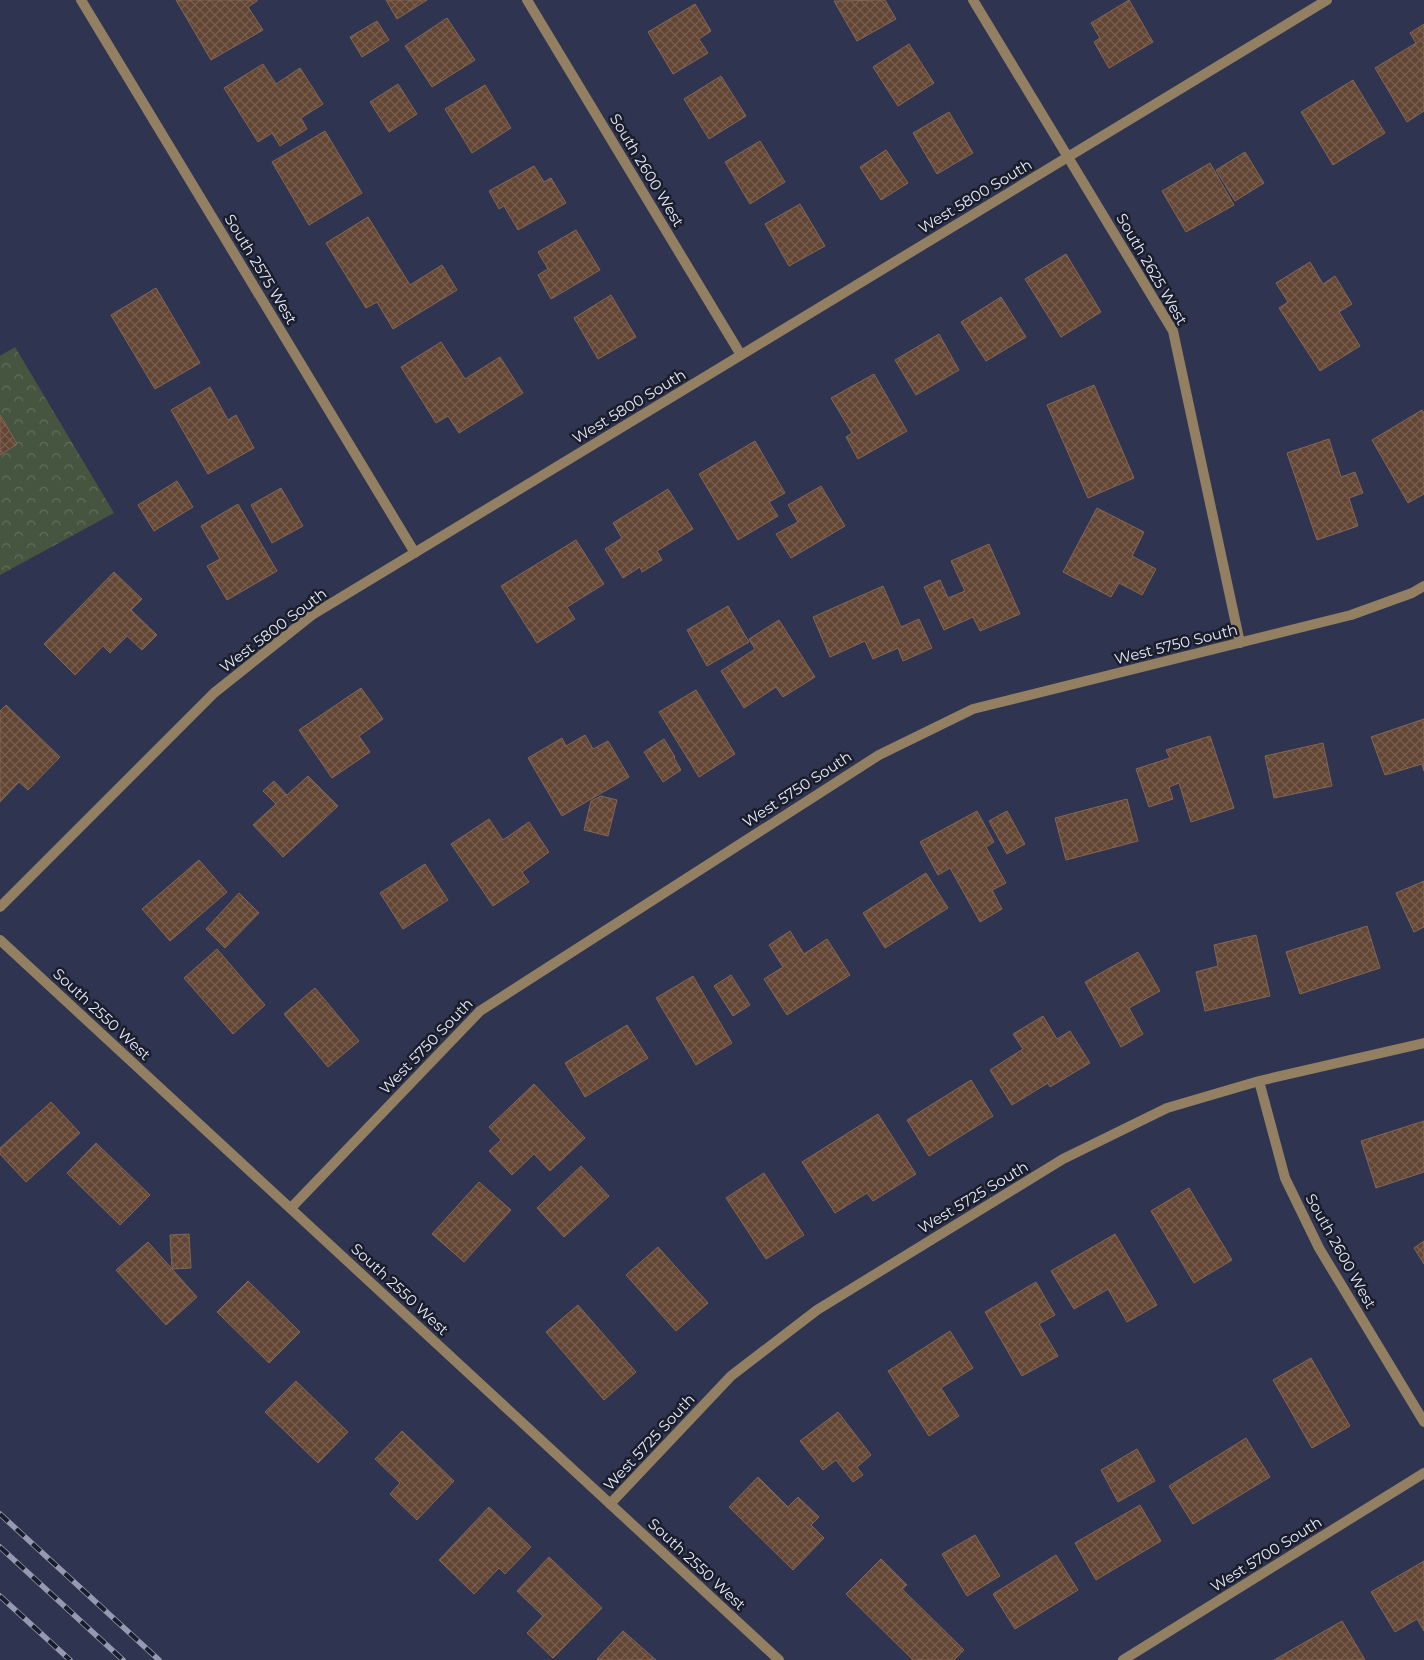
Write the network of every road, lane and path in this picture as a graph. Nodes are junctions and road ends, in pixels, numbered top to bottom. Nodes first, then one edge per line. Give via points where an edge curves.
1 (81, 0) edge
2 (527, 0) edge
3 (973, 0) edge
4 (1326, 0) edge
5 (1068, 157) junction
6 (741, 355) junction
7 (415, 553) junction
8 (1424, 586) edge
9 (1240, 643) junction
10 (0, 907) edge
11 (0, 940) edge
12 (1424, 1043) edge
13 (1259, 1082) junction
14 (291, 1208) junction
15 (1424, 1422) edge
16 (1424, 1473) edge
17 (610, 1504) junction
18 (779, 1660) edge
19 (1123, 1660) edge

1 - 7 street, South 2575 West
2 - 6 street, South 2600 West
3 - 5 street, South 2625 West
4 - 5 street, West 5800 South
5 - 6 street, West 5800 South
5 - 9 street, South 2625 West via 1173,331
6 - 7 street, West 5800 South
7 - 10 street, West 5800 South via 312,616 214,693
8 - 9 street, West 5750 South via 1351,616
9 - 14 street, West 5750 South via 972,709 879,755 480,1011
11 - 14 street, South 2550 West
12 - 13 street, West 5725 South
13 - 15 street, South 2600 West via 1285,1178 1319,1248
13 - 17 street, West 5725 South via 1167,1108 1063,1160 817,1310 731,1376
14 - 17 street, South 2550 West
16 - 19 street, West 5700 South
17 - 18 street, South 2550 West

